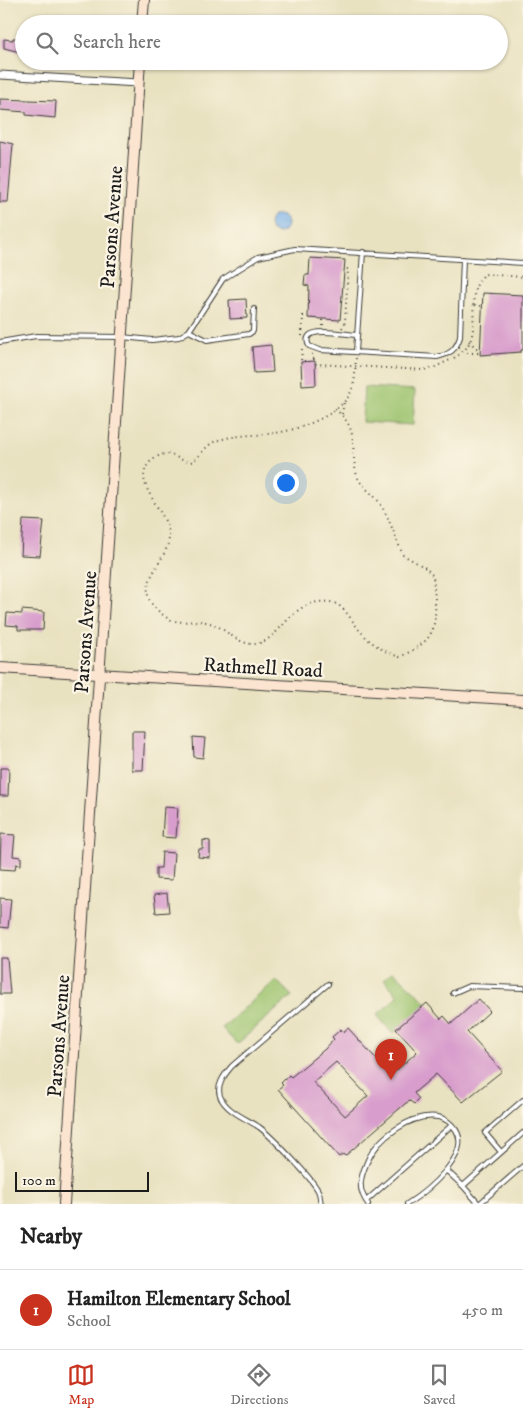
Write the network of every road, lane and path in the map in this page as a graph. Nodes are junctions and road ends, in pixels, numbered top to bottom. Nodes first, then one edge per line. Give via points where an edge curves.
1 (144, 0) edge
2 (143, 15) edge
3 (139, 70) edge
4 (0, 75) edge
5 (138, 84) junction
6 (362, 252) junction
7 (463, 259) junction
8 (523, 263) edge
9 (344, 269) dead end
10 (523, 276) edge
11 (475, 305) junction
12 (482, 306) dead end
13 (254, 309) dead end
14 (323, 319) dead end
15 (323, 326) dead end
16 (338, 327) dead end
17 (189, 331) junction
18 (307, 332) dead end
19 (357, 335) junction
20 (302, 336) dead end
21 (122, 337) junction
22 (0, 342) edge
23 (470, 342) junction
24 (302, 349) dead end
25 (480, 349) dead end
26 (355, 351) junction
27 (462, 353) junction
28 (480, 353) dead end
29 (314, 358) dead end
30 (355, 366) junction
31 (344, 402) junction
32 (335, 410) junction
33 (342, 415) junction
34 (0, 668) edge
35 (100, 674) junction
36 (523, 700) edge
37 (328, 984) dead end
38 (523, 988) edge
39 (453, 993) dead end
40 (523, 1100) edge
41 (452, 1125) junction
42 (523, 1133) edge
43 (501, 1152) junction
44 (523, 1166) edge
45 (446, 1170) junction
46 (463, 1186) junction
47 (367, 1202) edge
48 (410, 1203) edge
49 (64, 1204) edge
50 (321, 1204) edge

1 - 2 street
3 - 5 street, Parsons Avenue
4 - 5 street
5 - 21 street, Parsons Avenue
6 - 7 lane
6 - 17 lane via 296,248 258,257 223,279
6 - 19 lane
7 - 8 lane
7 - 26 lane via 457,348 437,357
9 - 16 path via 348,269 345,322 342,328
10 - 11 path via 484,274 476,287
11 - 12 path
11 - 23 path
13 - 17 lane via 253,331 249,334 207,340
14 - 15 path
17 - 21 lane via 167,340
18 - 20 path
19 - 26 lane
19 - 26 lane via 315,332 307,342 320,350
21 - 22 lane via 36,336
21 - 35 street, Parsons Avenue
23 - 25 path
23 - 27 path
24 - 29 path via 301,361
26 - 30 path
27 - 28 path
27 - 30 path via 434,368 423,370
30 - 31 path via 352,391
31 - 32 path
31 - 33 path
32 - 33 path
32 - 33 path via 302,427 214,442 191,462 183,462 168,454 159,455 145,468 146,487 168,530 166,548 147,585 147,595 157,610 168,619 180,622 215,624 229,635 253,644 264,642 292,613 319,602 333,603 344,610 367,638 394,655 400,657 428,639 434,612 433,576 426,568 403,555 385,512 361,484 356,473 352,431
34 - 35 street, Rathmell Road
35 - 36 street, Rathmell Road
35 - 49 street, Parsons Avenue
37 - 50 lane via 232,1066 219,1086 221,1099 230,1110 261,1129 311,1180 319,1191
38 - 39 lane via 469,986
40 - 43 lane via 485,1134
41 - 45 lane via 458,1132 460,1143
41 - 47 lane
41 - 47 lane via 438,1117 425,1118 397,1128 381,1141 370,1154 362,1174 359,1189
42 - 43 lane
43 - 46 lane
44 - 46 lane via 479,1204
45 - 46 lane
45 - 48 lane

